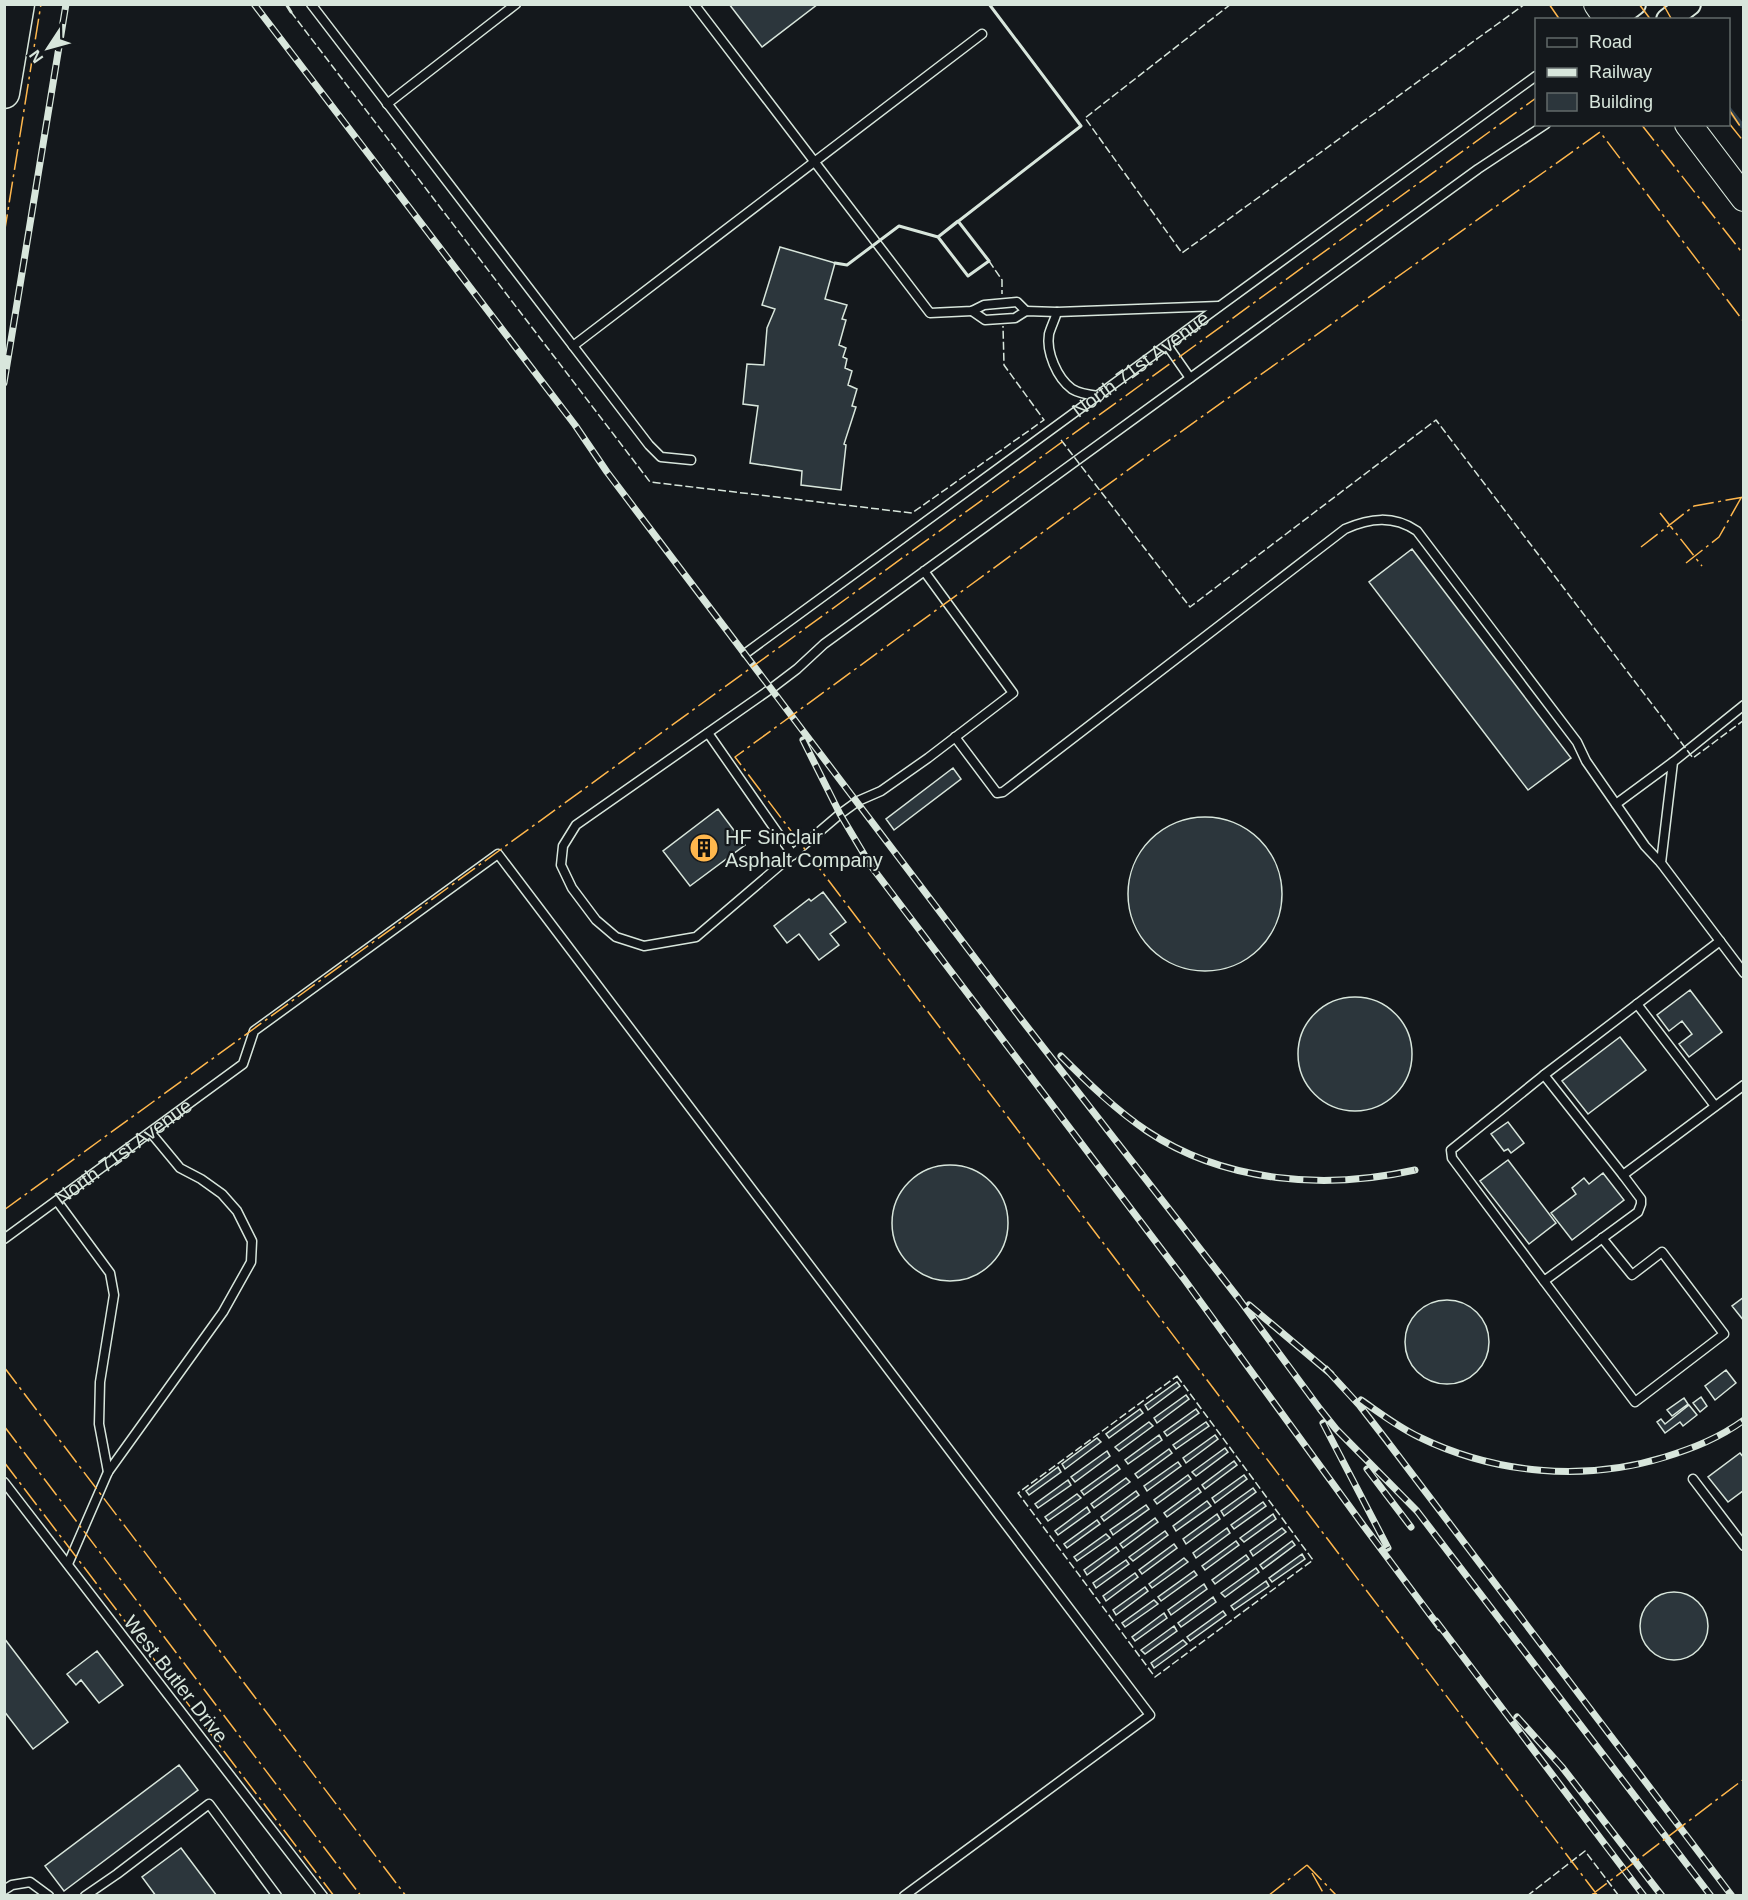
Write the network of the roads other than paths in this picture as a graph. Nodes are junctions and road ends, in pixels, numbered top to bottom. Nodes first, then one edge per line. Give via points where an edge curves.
1 (19, 4) edge
2 (311, 4) edge
3 (516, 4) edge
4 (694, 4) edge
5 (1597, 4) edge
6 (1634, 4) edge
7 (1689, 4) edge
8 (1608, 18) edge
9 (1613, 18) edge
10 (1671, 18) edge
11 (982, 34) dead end
12 (1535, 77) edge
13 (4, 93) edge
14 (387, 104) junction
15 (1543, 126) edge
16 (1689, 126) edge
17 (814, 162) junction
18 (1743, 198) edge
19 (1220, 306) junction
20 (1026, 310) junction
21 (972, 311) junction
22 (1057, 312) junction
23 (1167, 345) junction
24 (573, 346) junction
25 (1190, 378) junction
26 (1099, 396) junction
27 (691, 459) dead end
28 (924, 571) junction
29 (746, 653) dead end
30 (1743, 705) edge
31 (708, 733) junction
32 (955, 737) junction
33 (1673, 762) junction
34 (1616, 804) junction
35 (793, 855) junction
36 (1662, 863) junction
37 (1719, 941) junction
38 (1743, 973) edge
39 (1637, 1004) junction
40 (1544, 1076) junction
41 (1743, 1085) edge
42 (1715, 1106) junction
43 (151, 1133) junction
44 (1623, 1175) junction
45 (57, 1201) junction
46 (1602, 1238) junction
47 (4, 1239) edge
48 (1544, 1281) junction
49 (108, 1472) junction
50 (1693, 1479) dead end
51 (4, 1482) edge
52 (1743, 1546) edge
53 (68, 1564) junction
54 (4, 1890) edge
55 (50, 1896) edge
56 (85, 1896) edge
57 (278, 1896) edge
58 (322, 1896) edge
59 (904, 1896) edge

1 - 13 highway
2 - 14 lane
3 - 14 lane
4 - 17 lane
5 - 8 main road
6 - 9 street
7 - 10 street
11 - 17 lane
12 - 19 lane, North 71st Avenue
14 - 24 lane
15 - 25 lane, North 71st Avenue
16 - 18 main road
17 - 21 lane via 930,313
17 - 24 lane
19 - 22 lane
19 - 23 lane, North 71st Avenue
20 - 21 lane via 1017,302 984,305
20 - 21 lane via 1015,318 985,320
20 - 22 lane
22 - 26 lane via 1049,334 1052,360 1072,389
23 - 25 lane
23 - 26 lane, North 71st Avenue
24 - 27 lane via 661,457
25 - 28 lane, North 71st Avenue
26 - 29 lane, North 71st Avenue
28 - 31 lane, North 71st Avenue
28 - 32 lane, North 71st Avenue via 1013,693
30 - 33 lane
31 - 35 lane
31 - 35 lane, North 71st Avenue via 576,825 563,846 561,865 572,888 596,920 616,937 644,946 682,941 696,937
32 - 34 lane via 997,793 1003,792 1346,529 1382,519 1398,521 1417,531 1577,742
32 - 35 lane, North 71st Avenue via 881,791 858,801
33 - 34 lane
33 - 36 lane
34 - 36 lane
36 - 37 lane
37 - 38 lane
37 - 39 lane
39 - 40 lane
39 - 42 lane
40 - 44 lane
40 - 48 lane via 1451,1150 1452,1158
41 - 42 lane
42 - 44 lane
43 - 45 lane, North 71st Avenue
43 - 49 lane via 180,1168 222,1194 237,1211 252,1241 251,1262 224,1312
43 - 59 lane, North 71st Avenue via 243,1064 254,1031 498,854 1150,1715
44 - 46 lane via 1641,1204 1638,1212
45 - 47 lane, North 71st Avenue
45 - 49 lane via 110,1273 114,1294 100,1382 99,1425
46 - 48 lane
46 - 48 lane via 1632,1275 1662,1252 1725,1334 1635,1402
49 - 53 lane
50 - 52 lane
51 - 53 lane, West Butler Drive
53 - 58 lane, West Butler Drive
54 - 55 lane via 30,1882
56 - 57 lane via 209,1804

